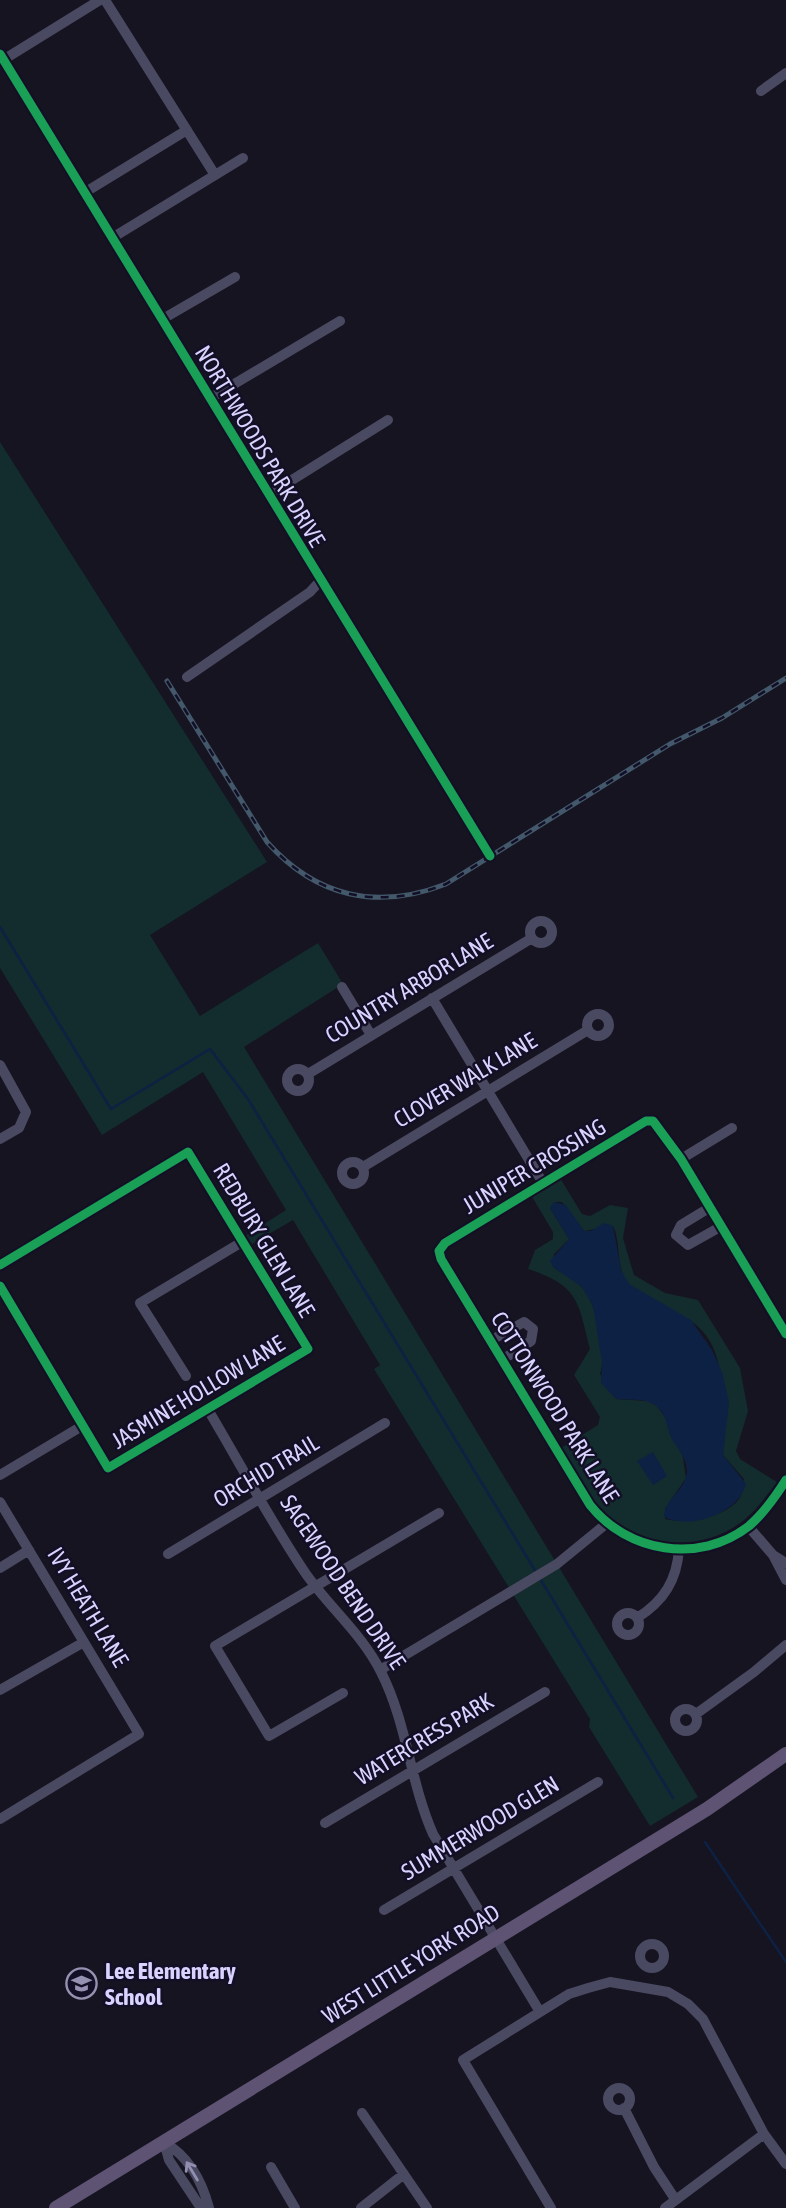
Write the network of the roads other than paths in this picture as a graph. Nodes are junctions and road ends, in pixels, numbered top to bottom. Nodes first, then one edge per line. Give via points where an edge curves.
1 (102, 0) edge
2 (2, 57) edge
3 (786, 74) edge
4 (761, 91) dead end
5 (187, 130) junction
6 (243, 158) dead end
7 (215, 175) junction
8 (85, 193) junction
9 (112, 238) junction
10 (235, 276) dead end
11 (162, 320) junction
12 (340, 321) dead end
13 (209, 399) junction
14 (388, 420) dead end
15 (268, 495) junction
16 (320, 581) junction
17 (187, 677) dead end
18 (490, 856) dead end
19 (532, 937) dead end
20 (342, 987) dead end
21 (432, 998) junction
22 (589, 1030) dead end
23 (371, 1035) junction
24 (0, 1065) edge
25 (308, 1074) dead end
26 (488, 1091) junction
27 (732, 1128) dead end
28 (0, 1139) edge
29 (681, 1159) junction
30 (363, 1167) dead end
31 (543, 1184) junction
32 (709, 1208) junction
33 (720, 1227) junction
34 (242, 1241) junction
35 (439, 1251) joint
36 (0, 1265) edge
37 (0, 1286) edge
38 (786, 1334) edge
39 (490, 1341) junction
40 (307, 1349) joint
41 (502, 1360) junction
42 (186, 1376) dead end
43 (207, 1408) junction
44 (385, 1423) dead end
45 (82, 1426) junction
46 (0, 1475) edge
47 (786, 1480) edge
48 (261, 1498) junction
49 (0, 1502) edge
50 (439, 1513) dead end
51 (606, 1524) junction
52 (748, 1526) junction
53 (679, 1549) junction
54 (29, 1550) junction
55 (167, 1554) dead end
56 (773, 1555) junction
57 (786, 1563) edge
58 (0, 1567) edge
59 (786, 1580) edge
60 (316, 1586) junction
61 (637, 1618) dead end
62 (83, 1642) junction
63 (786, 1645) edge
64 (380, 1670) junction
65 (0, 1690) edge
66 (545, 1692) dead end
67 (343, 1693) dead end
68 (696, 1714) dead end
69 (786, 1754) edge
70 (412, 1771) junction
71 (598, 1782) dead end
72 (0, 1819) edge
73 (325, 1823) dead end
74 (452, 1869) junction
75 (384, 1910) dead end
76 (494, 1939) junction
77 (650, 1968) dead end
78 (646, 1986) junction
79 (540, 2012) junction
80 (624, 2108) dead end
81 (362, 2113) dead end
82 (764, 2134) junction
83 (164, 2142) junction
84 (786, 2164) edge
85 (271, 2167) dead end
86 (404, 2174) junction
87 (675, 2199) junction
88 (57, 2208) edge
89 (201, 2208) edge
90 (209, 2208) edge
91 (295, 2208) edge
92 (360, 2208) edge
93 (426, 2208) edge
94 (551, 2208) edge
95 (665, 2208) edge

1 - 2 street
1 - 5 street
2 - 8 street, NORTHWOODS PARK DRIVE
3 - 4 street
5 - 7 street
5 - 8 street
6 - 7 street
7 - 9 street
8 - 9 street, NORTHWOODS PARK DRIVE
9 - 11 street, NORTHWOODS PARK DRIVE
10 - 11 street
11 - 13 street, NORTHWOODS PARK DRIVE
12 - 13 street
13 - 15 street, NORTHWOODS PARK DRIVE
14 - 15 street
15 - 16 street, NORTHWOODS PARK DRIVE
16 - 17 street
16 - 18 street, NORTHWOODS PARK DRIVE
19 - 21 street, COUNTRY ARBOR LANE
20 - 23 street
21 - 23 street, COUNTRY ARBOR LANE
21 - 26 street
22 - 26 street, CLOVER WALK LANE
23 - 25 street, COUNTRY ARBOR LANE
24 - 28 street via 26,1112 19,1128
26 - 30 street, CLOVER WALK LANE
26 - 31 street
27 - 29 street
29 - 31 street, JUNIPER CROSSING via 653,1121 646,1121
29 - 32 street
31 - 35 street, JUNIPER CROSSING
32 - 33 street
32 - 33 street via 681,1225 678,1240 688,1245
33 - 38 street
34 - 36 street, REDBURY GLEN LANE via 188,1152
34 - 40 street, REDBURY GLEN LANE
34 - 42 street via 140,1303
35 - 39 street, COTTONWOOD PARK LANE
37 - 45 street
39 - 41 street, COTTONWOOD PARK LANE
39 - 41 street via 524,1322 533,1329 531,1341
40 - 43 street, JASMINE HOLLOW LANE
41 - 51 street, COTTONWOOD PARK LANE
43 - 45 street, JASMINE HOLLOW LANE via 108,1468
43 - 48 street, SAGEWOOD BEND DRIVE
44 - 48 street, ORCHID TRAIL
45 - 46 street
47 - 52 street
48 - 55 street, ORCHID TRAIL
48 - 60 street, SAGEWOOD BEND DRIVE
49 - 54 street, IVY HEATH LANE
50 - 60 street
51 - 53 street, COTTONWOOD PARK LANE via 641,1543
51 - 64 street via 557,1564
52 - 53 street, COTTONWOOD PARK LANE via 711,1544
52 - 56 street
53 - 61 street via 675,1577 662,1600
54 - 58 street
54 - 62 street, IVY HEATH LANE
56 - 57 street
56 - 59 street
60 - 64 street, SAGEWOOD BEND DRIVE
60 - 67 street via 215,1646 269,1736
62 - 65 street
62 - 72 street, IVY HEATH LANE via 139,1734
63 - 68 street
64 - 70 street, SAGEWOOD BEND DRIVE via 394,1701
66 - 70 street, WATERCRESS PARK
69 - 76 main road, WEST LITTLE YORK ROAD via 707,1809
70 - 73 street, WATERCRESS PARK
70 - 74 street, SAGEWOOD BEND DRIVE via 420,1805
71 - 74 street, SUMMERWOOD GLEN
74 - 75 street, SUMMERWOOD GLEN
74 - 76 street, SAGEWOOD BEND DRIVE
76 - 79 street, SAGEWOOD BEND DRIVE
76 - 83 main road, WEST LITTLE YORK ROAD
77 - 78 street
78 - 79 street via 610,1982 569,1994
78 - 82 street via 668,1992 703,2019
79 - 94 street via 463,2060
80 - 87 street
81 - 86 street
82 - 84 street
82 - 87 street
83 - 88 main road, WEST LITTLE YORK ROAD
83 - 89 street via 169,2160
90 -> 83 street via 181,2152
85 - 91 street
86 - 92 street
86 - 93 street
87 - 95 street

